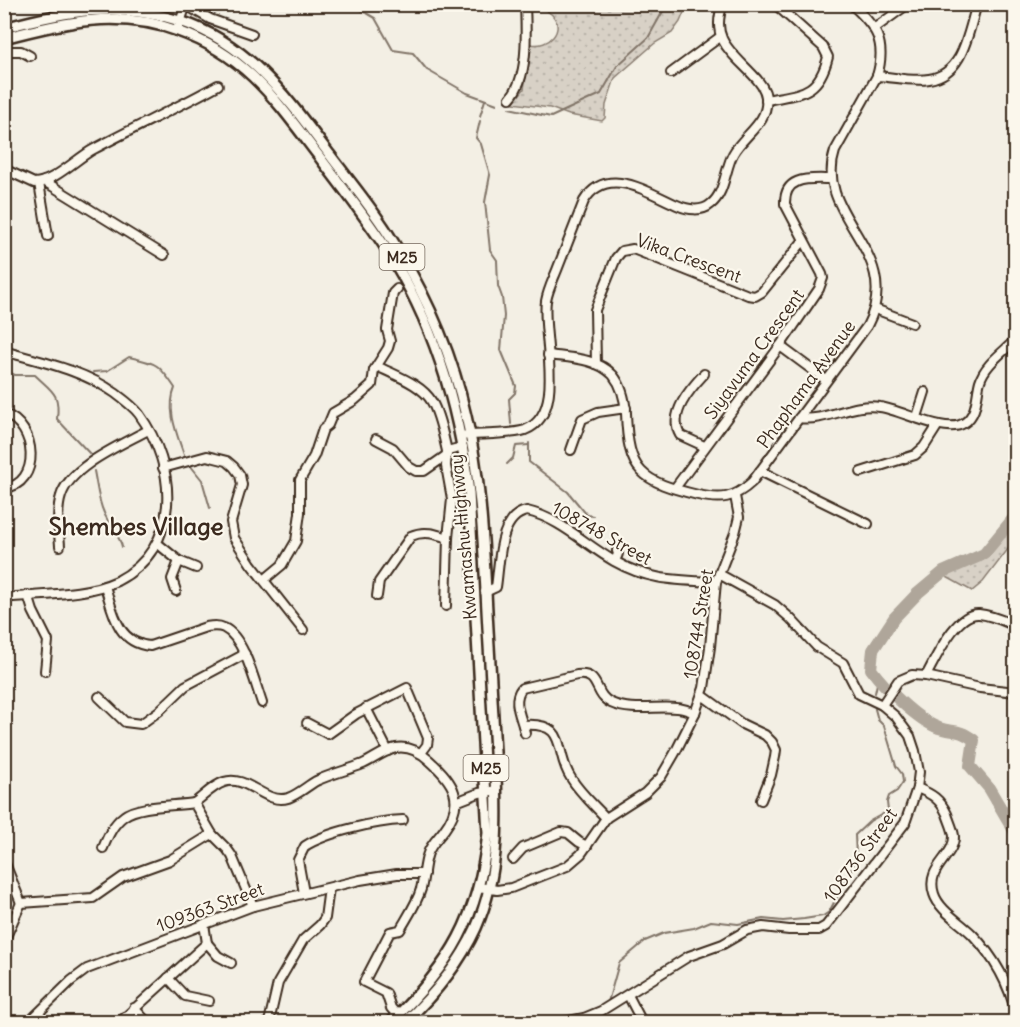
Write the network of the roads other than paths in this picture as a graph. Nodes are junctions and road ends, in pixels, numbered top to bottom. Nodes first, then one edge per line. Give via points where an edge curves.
1 (525, 4) edge
2 (723, 4) edge
3 (775, 4) edge
4 (850, 4) edge
5 (908, 4) edge
6 (977, 4) edge
7 (186, 5) edge
8 (179, 26) junction
9 (4, 28) edge
10 (875, 28) junction
11 (252, 34) dead end
12 (720, 37) junction
13 (4, 38) edge
14 (4, 51) edge
15 (30, 56) dead end
16 (671, 73) dead end
17 (877, 76) junction
18 (218, 85) dead end
19 (510, 98) dead end
20 (766, 100) junction
21 (4, 169) edge
22 (831, 179) junction
23 (41, 182) junction
24 (48, 236) dead end
25 (803, 241) junction
26 (164, 255) dead end
27 (397, 289) dead end
28 (875, 309) junction
29 (912, 323) dead end
30 (1016, 339) edge
31 (780, 346) junction
32 (4, 351) edge
33 (548, 355) junction
34 (596, 364) junction
35 (377, 366) junction
36 (704, 374) dead end
37 (826, 380) junction
38 (926, 392) dead end
39 (626, 408) junction
40 (4, 414) edge
41 (917, 417) junction
42 (799, 418) junction
43 (938, 425) junction
44 (148, 430) junction
45 (465, 435) junction
46 (376, 439) dead end
47 (704, 446) junction
48 (463, 447) junction
49 (571, 450) dead end
50 (447, 453) junction
51 (163, 468) junction
52 (760, 471) junction
53 (861, 471) dead end
54 (4, 488) edge
55 (675, 488) junction
56 (735, 496) junction
57 (868, 524) dead end
58 (448, 538) junction
59 (157, 543) junction
60 (60, 546) dead end
61 (617, 551) dead end
62 (179, 561) junction
63 (615, 561) junction
64 (196, 568) dead end
65 (718, 578) junction
66 (264, 580) junction
67 (105, 586) junction
68 (176, 591) dead end
69 (486, 592) junction
70 (28, 595) junction
71 (377, 596) dead end
72 (4, 598) edge
73 (446, 606) dead end
74 (1016, 626) edge
75 (303, 630) dead end
76 (245, 654) junction
77 (45, 671) dead end
78 (926, 676) junction
79 (1015, 693) edge
80 (702, 694) junction
81 (99, 697) dead end
82 (262, 703) dead end
83 (882, 705) junction
84 (366, 708) junction
85 (695, 713) junction
86 (307, 723) dead end
87 (388, 751) junction
88 (421, 753) junction
89 (916, 788) junction
90 (492, 791) junction
91 (760, 800) dead end
92 (456, 802) junction
93 (194, 803) junction
94 (606, 818) junction
95 (403, 820) dead end
96 (212, 834) junction
97 (587, 846) junction
98 (103, 848) dead end
99 (513, 859) dead end
100 (4, 861) edge
101 (424, 874) junction
102 (329, 888) junction
103 (484, 888) junction
104 (304, 893) junction
105 (21, 903) junction
106 (254, 906) junction
107 (204, 924) junction
108 (4, 941) edge
109 (207, 943) junction
110 (231, 963) dead end
111 (168, 978) junction
112 (628, 995) junction
113 (209, 1001) dead end
114 (134, 1008) junction
115 (1016, 1014) edge
116 (398, 1020) edge
117 (29, 1023) edge
118 (120, 1023) edge
119 (147, 1023) edge
120 (268, 1023) edge
121 (564, 1023) edge
122 (642, 1023) edge

1 - 19 street via 521,78
2 - 12 street
3 - 20 street via 824,46 828,57 813,88
4 - 10 street
5 - 10 street
6 - 17 street via 960,55 948,72 929,79
7 - 8 street
7 - 11 street via 210,19
8 - 9 main road, Kwamashu Highway / M25 via 142,11 102,8 65,12
8 - 13 main road, Kwamashu Highway / M25 via 93,19
8 - 45 main road, Kwamashu Highway / M25 via 201,29 264,72 376,215 403,258 437,327 454,372
10 - 17 street via 881,52
12 - 16 street
12 - 20 street via 759,82
14 - 15 street via 21,51
17 - 22 street via 836,151
18 - 23 street via 92,150
20 - 33 street via 762,119 734,152 720,191 710,205 690,209 617,182 602,184 589,194 547,296
21 - 23 street via 34,183
22 - 25 street, Siyavuma Crescent via 801,179 794,182 786,195 785,204
22 - 28 street, Phaphama Avenue via 875,272
23 - 24 street
23 - 26 street
25 - 31 street, Siyavuma Crescent via 823,278
25 - 34 street, Vika Crescent via 755,296 633,249 622,251 595,310
27 - 35 street via 387,330 390,341
28 - 29 street
28 - 37 street, Phaphama Avenue via 867,326
30 - 43 street via 984,372 969,419 954,427
31 - 37 street
31 - 47 street, Siyavuma Crescent
32 - 44 street via 96,381 139,413
33 - 34 street
33 - 45 street via 549,395 542,416 526,429
34 - 39 street via 614,376
35 - 50 street via 428,396
35 - 66 street via 372,385 333,413 323,429 315,456 300,480 298,532 291,551
36 - 47 street via 684,400 676,419 681,435
37 - 42 street, Phaphama Avenue
38 - 41 street
39 - 49 street via 582,419
39 - 55 street via 629,453 634,462 647,476
40 - 54 street via 22,425 31,451 23,480
41 - 42 street via 866,405
41 - 43 street
42 - 52 street, Phaphama Avenue
43 - 53 street via 915,455
44 - 51 street
44 - 60 street via 98,458 71,479 60,500
45 - 48 main road, Kwamashu Highway / M25
45 - 69 main road, Kwamashu Highway / M25 via 480,490
46 - 50 street via 393,448 416,471 424,471
47 - 55 street, Siyavuma Crescent
48 - 50 street
48 - 90 main road, Kwamashu Highway / M25
50 - 58 street via 452,499
51 - 59 street via 168,508
51 - 66 street via 207,456 234,467 242,485 232,531 243,554
52 - 56 street, Phaphama Avenue
52 - 57 street
55 - 56 street via 709,497
56 - 65 street, 108744 Street via 737,525
58 - 71 street via 431,533 411,536 379,582
58 - 73 street
59 - 62 street
59 - 67 street via 144,562
61 - 63 street
62 - 64 street
62 - 68 street via 172,579
63 - 65 street, 108748 Street via 654,578
63 - 69 street, 108748 Street via 554,522 523,511 511,519 504,532 496,587
65 - 80 street, 108744 Street
65 - 83 street, 108736 Street via 763,598 783,612 817,647 843,663 859,694
66 - 75 street
67 - 70 street
67 - 76 street via 120,630 133,642 150,646 215,626 231,632
69 - 90 main road, Kwamashu Highway / M25
70 - 72 street
70 - 77 street via 48,641
74 - 78 street via 978,614 964,618
76 - 81 street via 185,686 141,724 125,722
76 - 82 street
78 - 79 street
78 - 83 street via 907,676
80 - 85 street, 108744 Street
80 - 91 street via 772,742 775,757
83 - 89 street, 108736 Street via 902,723 913,742 918,763
84 - 86 street via 328,734
84 - 87 street
84 - 88 street via 405,689 409,691 428,738
85 - 94 street, 108744 Street via 657,782
85 - 94 street via 679,708 614,704 603,698 590,676 583,674 522,688 517,702 524,729 543,725 554,733 569,776
87 - 88 street via 406,748
87 - 93 street via 317,781 290,797 270,797 231,781
88 - 92 street via 449,779
89 - 112 street, 108736 Street via 901,829 825,926 819,930 747,930 689,956
89 - 115 street via 940,800 953,833 952,844 933,875 934,895 993,961 1005,980
90 - 92 street
90 - 103 main road, Kwamashu Highway / M25
92 - 101 street via 452,818 428,853
93 - 96 street
93 - 98 street via 127,813 110,832
94 - 97 street, 108744 Street
95 - 104 street via 379,822 305,846 298,860
96 - 105 street via 170,860 123,877 93,898
96 - 106 street via 232,856
97 - 99 street via 561,832 523,848
97 - 103 street, 108744 Street via 577,859 557,871 511,888
100 - 105 street
101 - 102 street, 109363 Street via 380,876
101 - 116 street via 418,896 400,930 390,932 364,982 386,993
102 - 104 street, 109363 Street
102 - 120 street via 326,918 303,940 278,983
103 - 116 main road, Kwamashu Highway / M25 via 445,962
104 - 106 street, 109363 Street
105 - 108 street
106 - 107 street, 109363 Street
107 - 109 street
107 - 117 street, 109363 Street via 87,969
109 - 110 street
109 - 111 street
111 - 113 street via 185,996
111 - 114 street
112 - 121 street, 108736 Street via 593,1015
112 - 122 street
114 - 118 street
114 - 119 street

